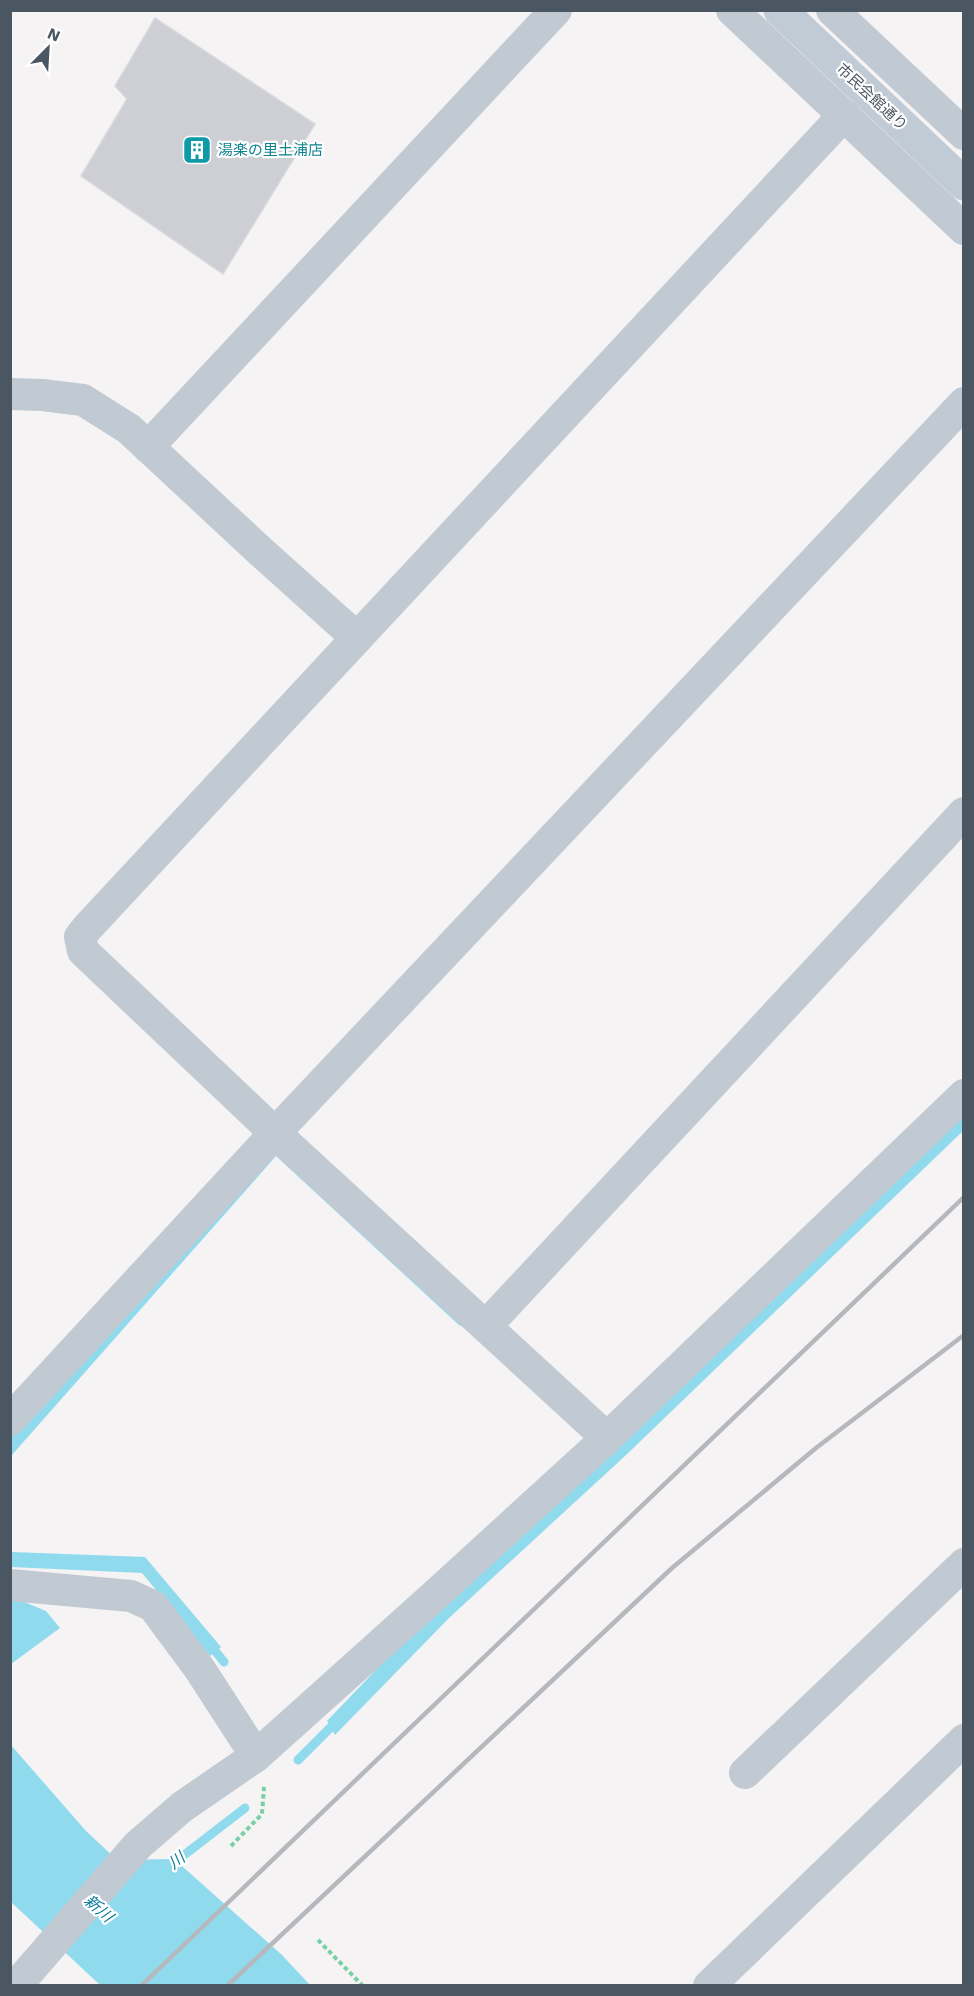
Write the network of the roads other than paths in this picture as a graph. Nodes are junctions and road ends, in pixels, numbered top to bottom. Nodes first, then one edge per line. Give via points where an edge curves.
1 (556, 10) edge
2 (732, 10) edge
3 (780, 10) edge
4 (831, 10) edge
5 (844, 115) junction
6 (963, 134) edge
7 (963, 184) edge
8 (963, 229) edge
9 (10, 394) edge
10 (963, 403) edge
11 (148, 447) junction
12 (357, 638) junction
13 (963, 813) edge
14 (963, 1095) edge
15 (275, 1133) junction
16 (487, 1325) junction
17 (10, 1420) edge
18 (607, 1438) junction
19 (963, 1564) edge
20 (10, 1585) edge
21 (963, 1740) edge
22 (256, 1756) junction
23 (745, 1773) dead end
24 (23, 1976) edge
25 (709, 1986) edge

1 - 11 street
2 - 5 street
3 - 7 street, 市民会館通り
4 - 6 street
5 - 8 street
5 - 12 street
9 - 11 street via 83,400 129,429
10 - 15 street
11 - 12 street
12 - 15 street via 80,937 83,951
13 - 16 street
14 - 18 street
15 - 16 street
15 - 17 street
16 - 18 street
18 - 22 street
19 - 23 street
20 - 22 street via 131,1596 153,1606
21 - 25 street
22 - 24 street via 182,1807 138,1845

